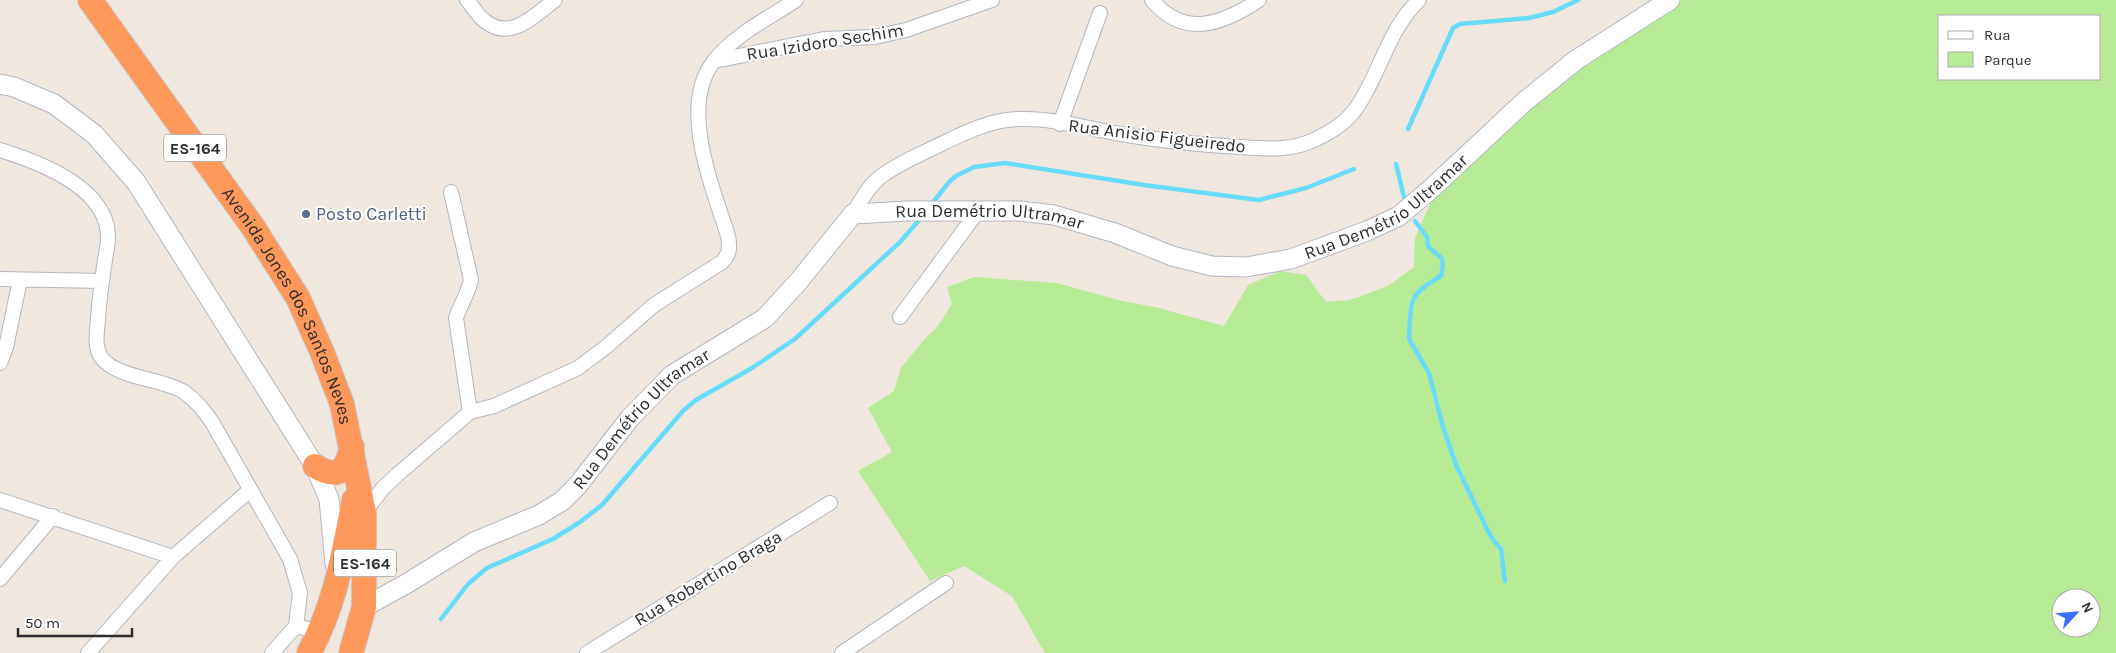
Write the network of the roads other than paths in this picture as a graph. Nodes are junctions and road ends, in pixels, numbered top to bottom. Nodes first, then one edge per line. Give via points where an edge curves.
1 (90, 0) edge
2 (468, 0) edge
3 (555, 0) edge
4 (796, 0) edge
5 (992, 0) edge
6 (1152, 0) edge
7 (1259, 0) edge
8 (1419, 0) edge
9 (1670, 0) edge
10 (1100, 13) dead end
11 (714, 61) junction
12 (0, 84) edge
13 (1060, 124) junction
14 (0, 150) edge
15 (451, 192) dead end
16 (978, 211) junction
17 (852, 214) junction
18 (0, 279) edge
19 (20, 280) junction
20 (102, 282) junction
21 (900, 317) dead end
22 (0, 363) edge
23 (470, 412) junction
24 (352, 447) junction
25 (314, 466) junction
26 (358, 478) junction
27 (250, 490) junction
28 (330, 499) junction
29 (0, 500) edge
30 (830, 503) dead end
31 (364, 514) junction
32 (53, 516) junction
33 (347, 535) junction
34 (173, 557) junction
35 (0, 579) edge
36 (946, 583) dead end
37 (336, 591) junction
38 (364, 607) junction
39 (296, 626) junction
40 (320, 632) junction
41 (352, 649) edge
42 (88, 653) edge
43 (272, 653) edge
44 (309, 653) edge
45 (587, 653) edge
46 (842, 653) edge

1 - 24 highway, Avenida Jones dos Santos Neves / ES-164 via 253,227 298,298 342,404
2 - 3 street via 484,21 500,30 514,28
4 - 11 street via 738,39
5 - 11 street, Rua Izidoro Sechim via 906,30 875,37 824,39
6 - 7 street via 1163,13 1182,22 1202,24 1240,13
8 - 13 street, Rua Anisio Figueiredo via 1393,32 1357,108 1336,128 1314,141 1276,149 1224,146
9 - 16 street, Rua Demétrio Ultramar via 1576,60 1399,216 1292,258 1246,267 1212,266 1172,256 1115,233 1054,215
10 - 13 street
11 - 23 street via 702,85 698,120 705,162 728,236 730,248 727,257 654,305 578,368 494,406
12 - 25 street via 54,104 94,134 136,182
13 - 17 street, Rua Anisio Figueiredo via 1030,119 1005,120 962,134 879,178
14 - 20 street via 28,158 61,174 89,196 103,216 108,236
15 - 23 street via 471,280 456,318
16 - 17 street, Rua Demétrio Ultramar
16 - 21 street
17 - 38 street, Rua Demétrio Ultramar via 765,318 672,375 630,418 578,485 562,500 539,515 474,542
18 - 19 street
19 - 20 street
19 - 22 street
20 - 27 street via 96,345 100,356 110,366 183,391 201,406
23 - 31 street via 383,488
24 - 25 highway via 349,460 341,470 326,473
24 - 26 highway, Avenida Jones dos Santos Neves / ES-164
25 - 28 street
26 - 31 highway, Avenida Jones dos Santos Neves / ES-164
26 - 33 highway, ES-164
27 - 34 street
27 - 39 street via 290,559 300,593
28 - 33 street
28 - 37 street
29 - 32 street
30 - 45 street, Rua Robertino Braga
31 - 38 highway, Avenida Jones dos Santos Neves / ES-164
32 - 34 street
32 - 35 street
33 - 37 highway, ES-164
33 - 41 highway
34 - 42 street
36 - 46 street
37 - 40 highway, ES-164
38 - 41 highway, Avenida Jones dos Santos Neves / ES-164
39 - 40 street
39 - 43 street
40 - 44 highway, ES-164

